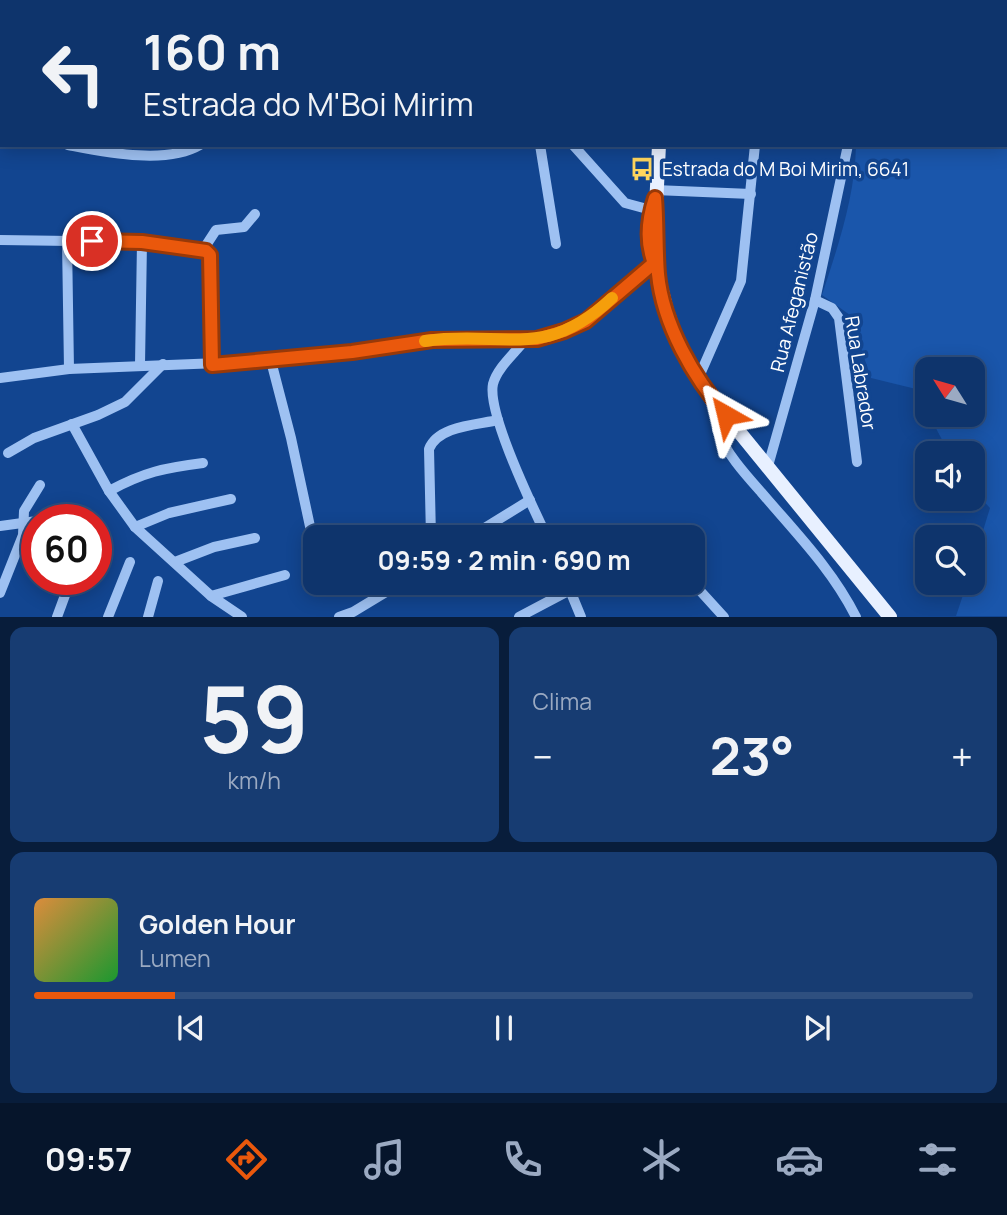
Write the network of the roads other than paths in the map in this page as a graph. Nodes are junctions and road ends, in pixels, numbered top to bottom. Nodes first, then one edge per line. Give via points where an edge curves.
1 (80, 147) edge
2 (196, 147) edge
3 (540, 147) edge
4 (575, 147) edge
5 (659, 147) edge
6 (755, 147) edge
7 (848, 147) edge
8 (751, 194) junction
9 (654, 199) junction
10 (255, 214) dead end
11 (0, 240) edge
12 (67, 241) junction
13 (142, 242) junction
14 (556, 244) dead end
15 (204, 250) junction
16 (656, 269) junction
17 (815, 300) junction
18 (525, 340) junction
19 (271, 361) junction
20 (163, 364) junction
21 (140, 365) junction
22 (212, 365) junction
23 (69, 369) junction
24 (0, 378) edge
25 (698, 379) junction
26 (726, 415) junction
27 (498, 421) junction
28 (72, 424) junction
29 (8, 453) dead end
30 (858, 462) dead end
31 (203, 463) dead end
32 (768, 466) junction
33 (40, 485) dead end
34 (109, 491) junction
35 (231, 499) dead end
36 (530, 500) junction
37 (27, 504) edge
38 (21, 523) edge
39 (310, 525) edge
40 (431, 525) edge
41 (489, 525) edge
42 (541, 525) edge
43 (0, 526) edge
44 (135, 527) junction
45 (255, 538) dead end
46 (21, 540) edge
47 (130, 562) dead end
48 (175, 562) junction
49 (285, 575) dead end
50 (159, 581) dead end
51 (0, 593) edge
52 (65, 595) edge
53 (381, 595) edge
54 (554, 595) edge
55 (572, 595) edge
56 (704, 595) edge
57 (211, 596) junction
58 (57, 617) edge
59 (108, 617) edge
60 (148, 617) edge
61 (242, 617) edge
62 (339, 617) edge
63 (519, 617) edge
64 (581, 617) edge
65 (724, 617) edge
66 (856, 617) edge
67 (890, 617) edge

1 - 2 street via 158,155
3 - 14 street
4 - 9 street via 625,203
5 - 9 main road
6 - 8 street
7 - 17 street, Rua Afeganistão
8 - 9 street
8 - 25 street via 741,281
9 - 16 main road
10 - 15 street via 244,227 216,230
11 - 12 street
12 - 13 street
12 - 23 street
13 - 15 street
13 - 21 street
15 - 22 street via 211,258
16 - 18 street via 586,321
16 - 25 main road via 680,347
17 - 30 street, Rua Labrador via 832,308 838,318
17 - 32 street, Rua Afeganistão
18 - 19 street via 432,340
18 - 27 street via 494,380
19 - 22 street
19 - 39 street
20 - 21 street
20 - 22 street
20 - 28 street via 125,402
21 - 23 street
23 - 24 street
25 - 26 main road
26 - 32 main road
26 - 66 street via 717,430 728,450 834,577
27 - 36 street
27 - 40 street via 443,433 431,443
28 - 29 street
28 - 34 street
31 - 34 street via 158,469
32 - 67 main road
33 - 37 street
34 - 44 street
35 - 44 street via 169,513
36 - 41 street
36 - 42 street
38 - 43 street
44 - 48 street
45 - 48 street
46 - 51 street
47 - 59 street
48 - 57 street
49 - 57 street
50 - 60 street
52 - 58 street
53 - 62 street
54 - 63 street
55 - 64 street
56 - 65 street
57 - 61 street

